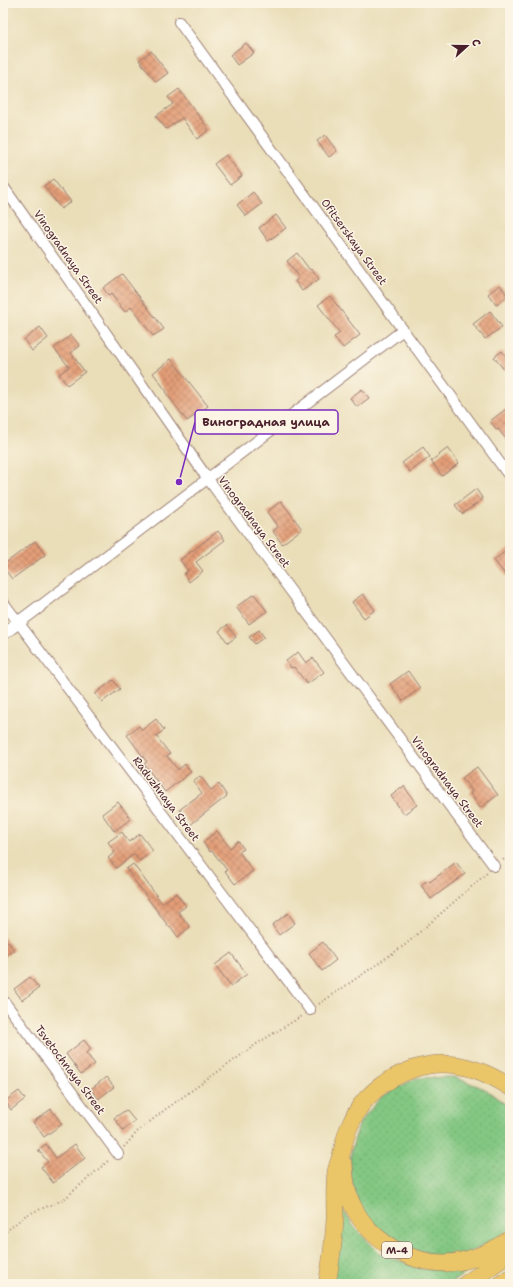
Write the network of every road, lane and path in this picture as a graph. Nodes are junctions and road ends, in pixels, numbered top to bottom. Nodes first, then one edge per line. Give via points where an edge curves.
1 (179, 22) dead end
2 (3, 186) edge
3 (403, 330) junction
4 (510, 477) edge
5 (208, 479) junction
6 (3, 602) edge
7 (39, 607) joint
8 (18, 623) junction
9 (3, 634) edge
10 (510, 855) edge
11 (494, 866) junction
12 (3, 1000) edge
13 (310, 1010) junction
14 (510, 1087) edge
15 (342, 1149) junction
16 (118, 1154) junction
17 (3, 1234) edge
18 (510, 1239) edge
19 (510, 1253) edge
20 (510, 1278) edge
21 (327, 1284) edge
22 (466, 1284) edge
23 (501, 1284) edge

1 - 3 street, Ofitserskaya Street
2 - 5 street, Vinogradnaya Street
3 - 4 street, Ofitserskaya Street
3 - 5 street
5 - 7 street
5 - 11 street, Vinogradnaya Street
6 - 8 street, Raduzhnaya Street
7 - 8 street
8 - 9 street
8 - 13 street, Raduzhnaya Street
10 - 11 path
11 - 13 path via 405,945
12 - 16 street, Tsvetochnaya Street
13 - 16 path via 166,1109 138,1131
14 - 15 highway, М-4 via 490,1075 456,1064 419,1067 387,1081 373,1092 351,1122
15 - 18 highway, М-4 via 346,1183 352,1204 361,1220 376,1236 409,1257 445,1263 465,1261 491,1252
15 - 21 highway, М-4 via 336,1173 332,1260
16 - 17 path via 63,1200 26,1215
19 - 22 highway
20 - 23 highway

